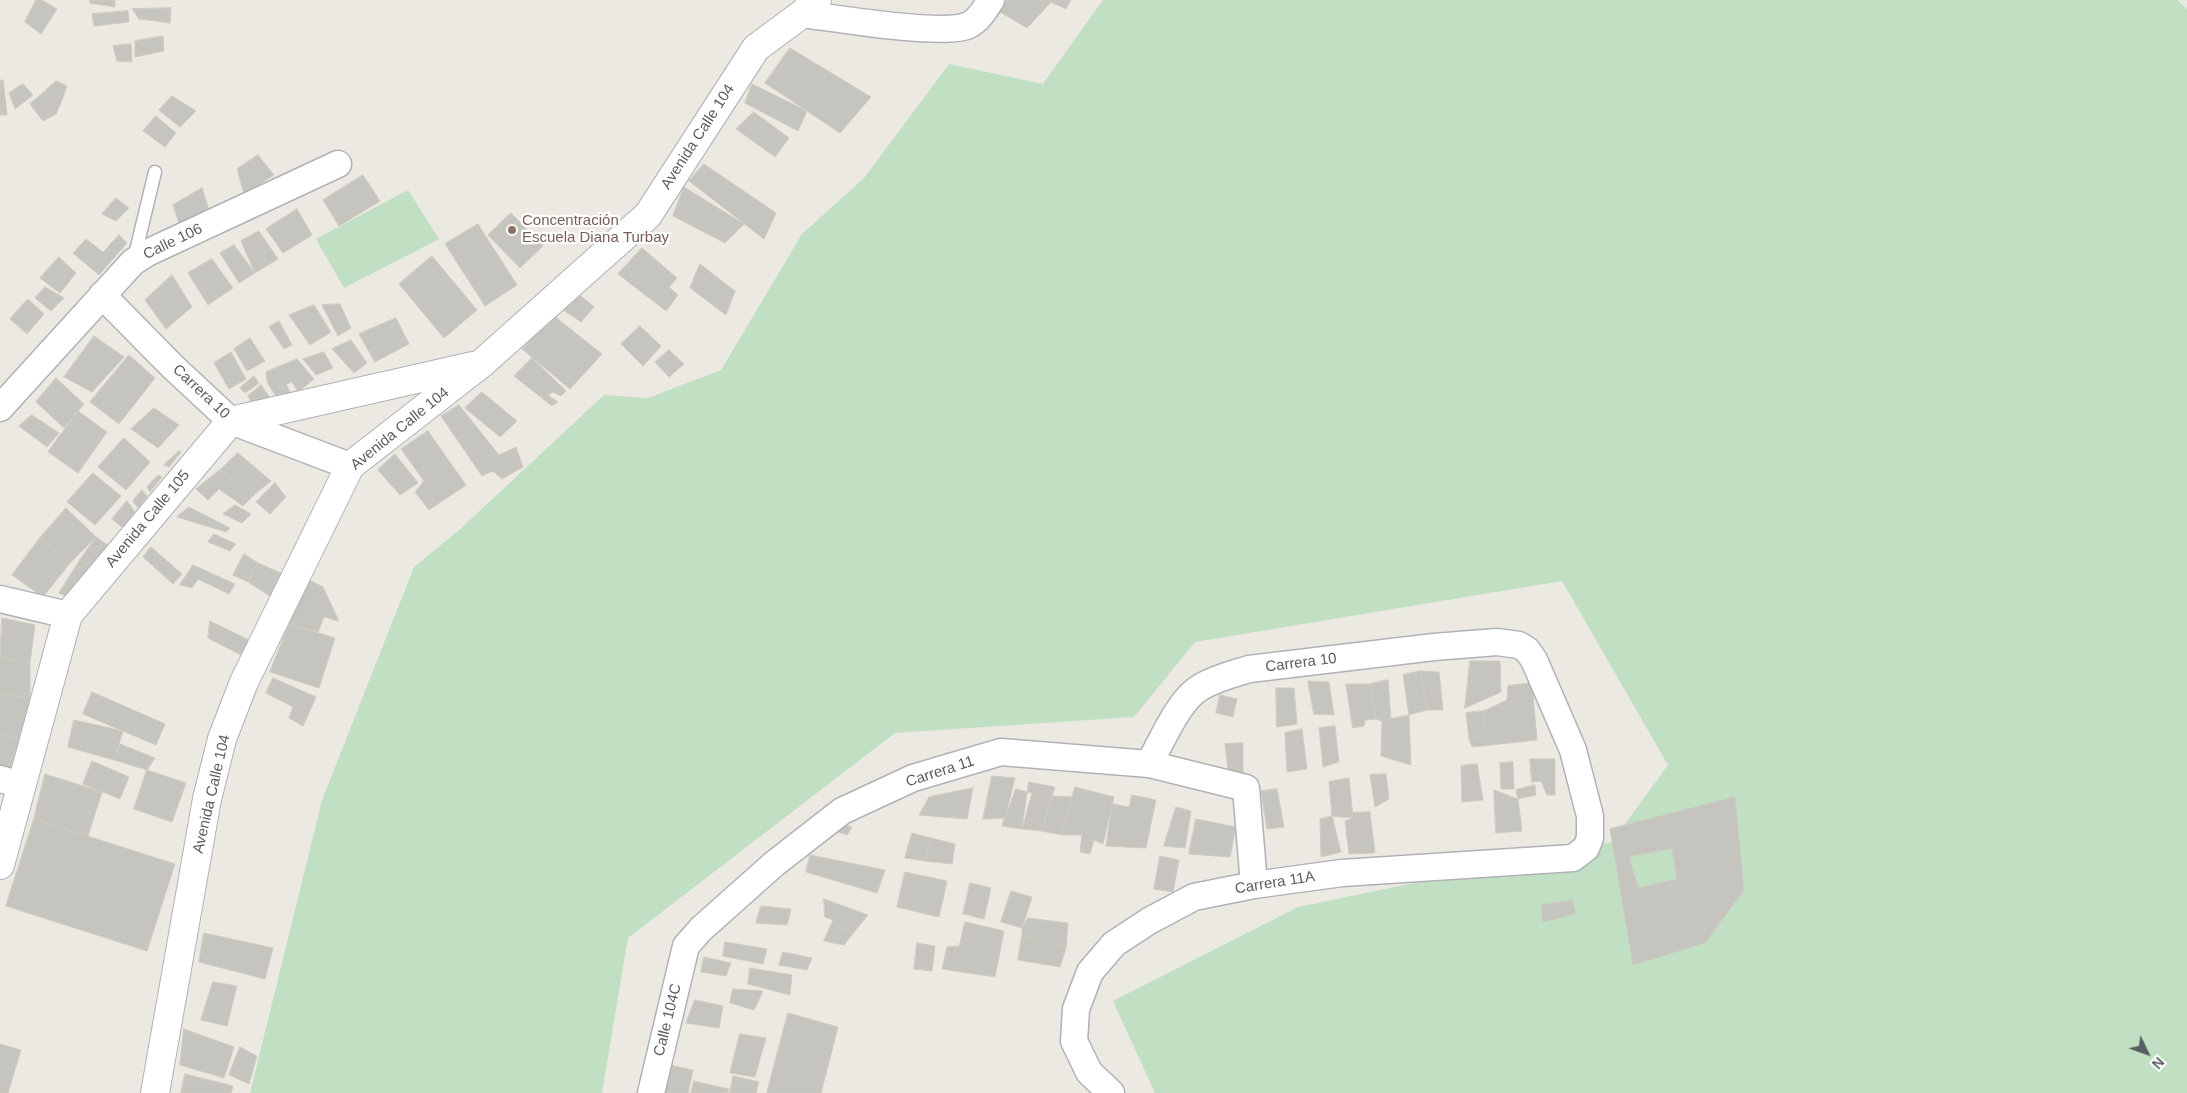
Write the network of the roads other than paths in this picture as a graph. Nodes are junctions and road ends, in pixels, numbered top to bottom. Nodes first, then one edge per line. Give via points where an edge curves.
1 (991, 0) edge
2 (805, 5) edge
3 (338, 164) dead end
4 (155, 172) dead end
5 (133, 262) junction
6 (102, 295) junction
7 (482, 364) junction
8 (0, 408) edge
9 (231, 421) junction
10 (350, 466) junction
11 (0, 599) edge
12 (68, 615) junction
13 (1149, 764) junction
14 (11, 782) edge
15 (1590, 816) joint
16 (0, 865) edge
17 (1254, 885) junction
18 (686, 946) joint
19 (155, 1093) edge
20 (651, 1093) edge
21 (1111, 1093) edge

1 - 2 street via 969,25 945,30
2 - 7 main road, Avenida Calle 104 via 756,48 648,215
3 - 5 street, Calle 106
4 - 5 lane
5 - 6 street, Calle 106
6 - 8 street, Calle 106
6 - 9 street, Carrera 10
7 - 9 main road
7 - 10 main road, Avenida Calle 104
9 - 10 street, Carrera 10
9 - 12 main road, Avenida Calle 105
10 - 19 main road, Avenida Calle 104 via 244,682 222,739 208,799
11 - 12 street
12 - 14 main road, Avenida Calle 105
13 - 15 street, Carrera 10 via 1184,702 1200,687 1226,676 1249,669 1497,642 1519,645 1534,660 1573,750
13 - 17 street, Carrera 11 via 1246,788
13 - 18 street, Carrera 11 via 1001,752 914,778 842,811 774,864
14 - 16 main road, Avenida Calle 105
15 - 17 street, Carrera 11A via 1590,838 1586,848 1573,858 1342,873
17 - 21 street, Carrera 11A via 1194,897 1114,944 1090,972 1076,1009 1074,1041 1089,1072
18 - 20 street, Calle 104C

